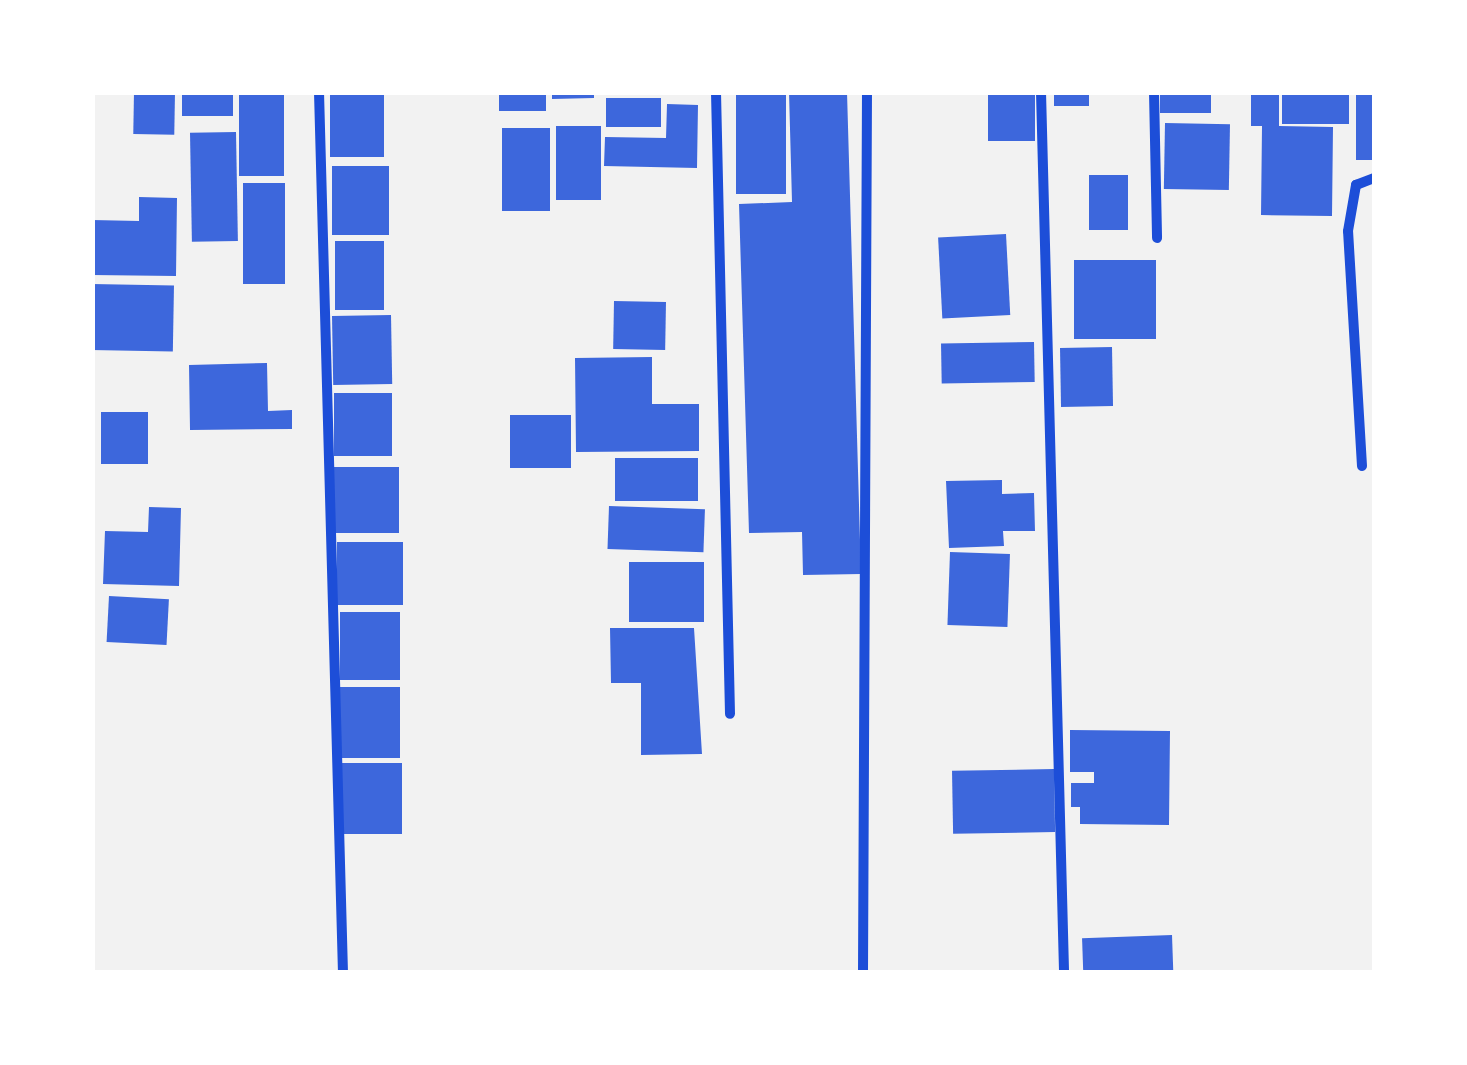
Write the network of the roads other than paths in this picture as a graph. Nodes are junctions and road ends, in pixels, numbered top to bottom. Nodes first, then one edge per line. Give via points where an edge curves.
1 (319, 92) edge
2 (716, 92) edge
3 (867, 92) edge
4 (1041, 92) edge
5 (1154, 92) edge
6 (1374, 178) edge
7 (1157, 238) dead end
8 (1362, 466) dead end
9 (730, 714) dead end
10 (343, 972) edge
11 (863, 972) edge
12 (1064, 972) edge

1 - 10 street
2 - 9 street
3 - 11 street
4 - 12 street
5 - 7 street
6 - 8 street via 1356,184 1348,232

